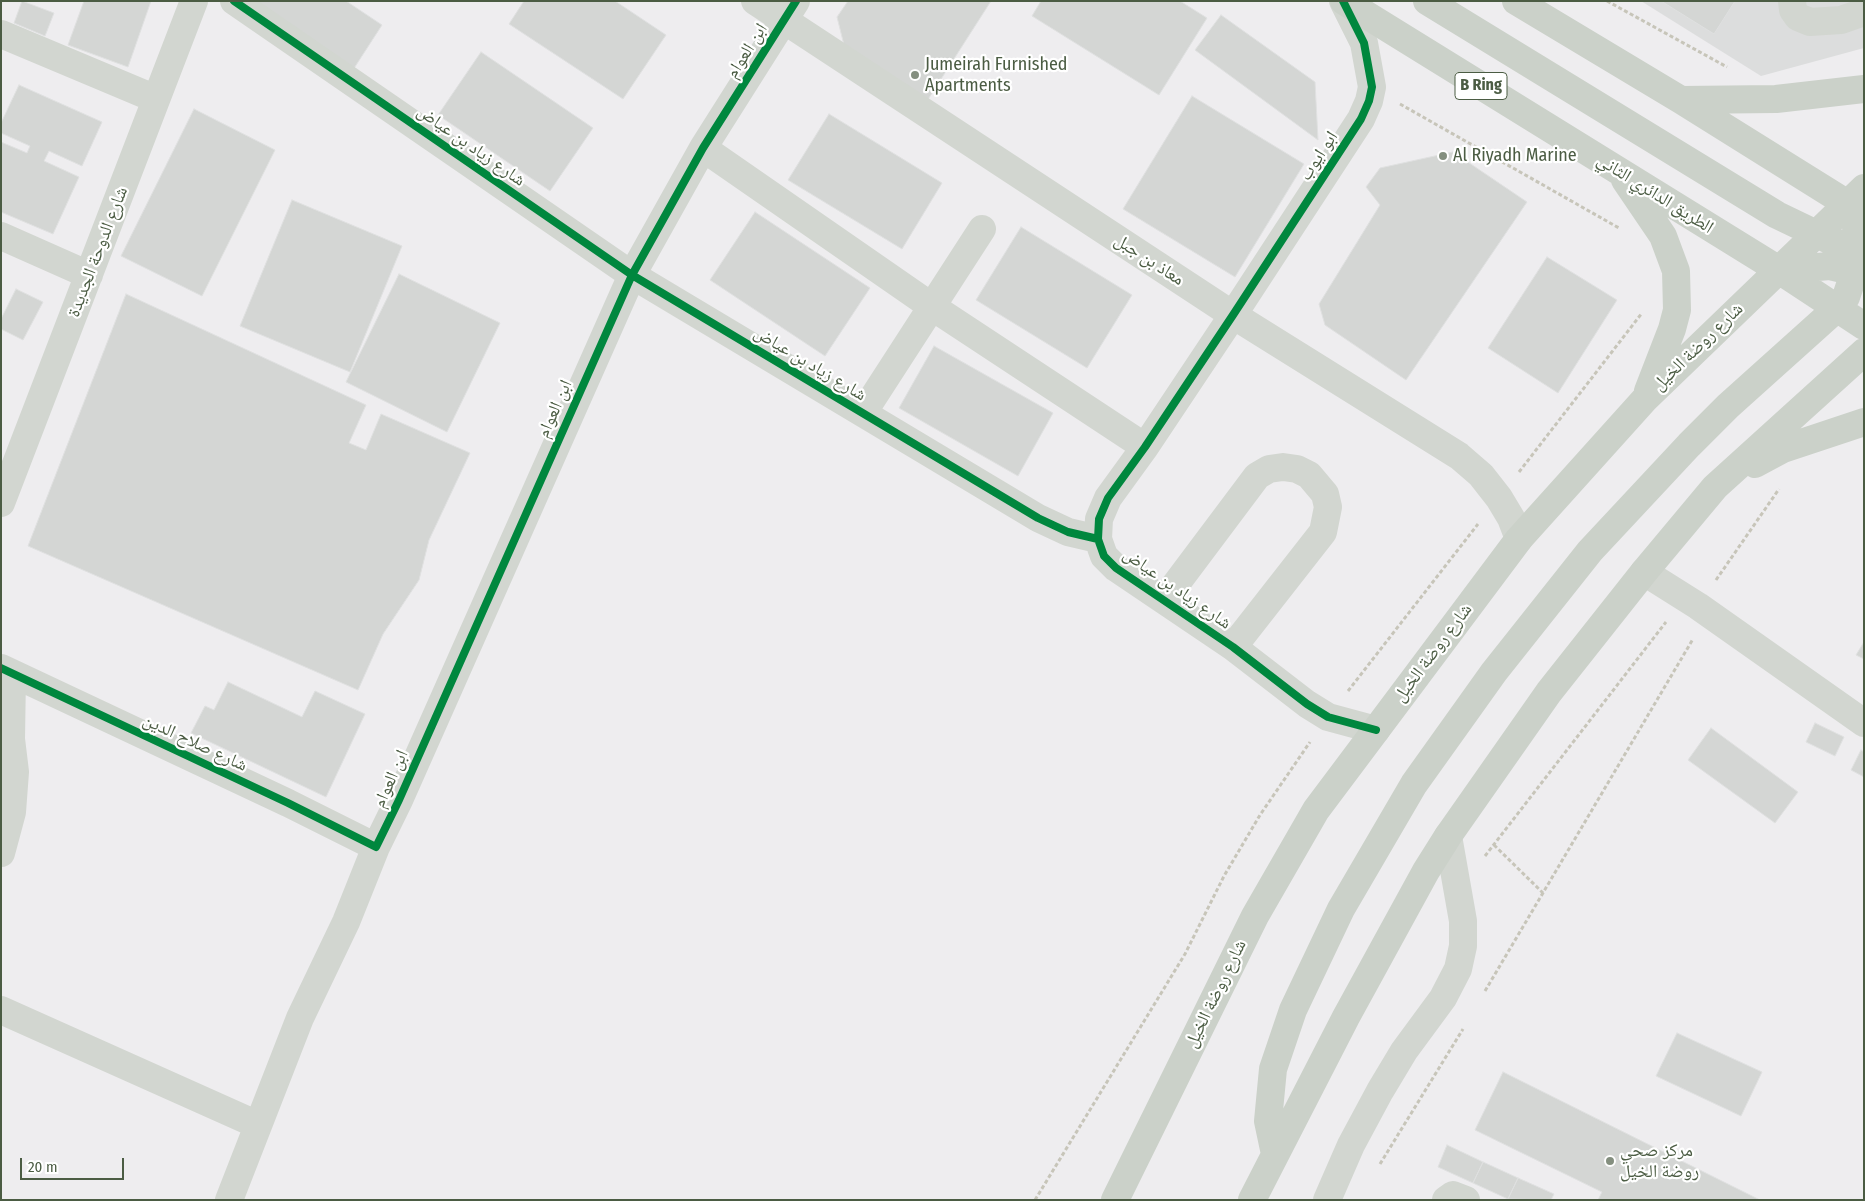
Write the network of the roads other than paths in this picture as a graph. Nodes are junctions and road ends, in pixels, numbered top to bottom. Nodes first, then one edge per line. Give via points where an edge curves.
1 (194, 1) edge
2 (234, 1) edge
3 (755, 1) edge
4 (1343, 1) edge
5 (1427, 1) edge
6 (1516, 1) edge
7 (1792, 1) edge
8 (790, 11) edge
9 (1864, 12) edge
10 (1, 34) edge
11 (1864, 89) edge
12 (156, 99) junction
13 (1682, 100) junction
14 (703, 148) junction
15 (1619, 171) junction
16 (1858, 202) edge
17 (982, 229) dead end
18 (1815, 234) junction
19 (1, 236) edge
20 (1860, 261) edge
21 (1779, 270) junction
22 (632, 274) junction
23 (89, 275) junction
24 (931, 306) junction
25 (1836, 309) junction
26 (1233, 315) junction
27 (1864, 326) edge
28 (1864, 352) edge
29 (1645, 399) junction
30 (863, 413) junction
31 (1864, 422) edge
32 (1145, 448) junction
33 (1715, 487) junction
34 (1, 503) edge
35 (1098, 539) junction
36 (1519, 539) junction
37 (1644, 572) junction
38 (1164, 600) junction
39 (1233, 646) junction
40 (7, 671) edge
41 (1864, 723) edge
42 (1376, 730) junction
43 (1448, 836) junction
44 (376, 847) junction
45 (1, 853) edge
46 (1, 1010) edge
47 (258, 1125) junction
48 (1275, 1154) junction
49 (229, 1200) edge
50 (1115, 1200) edge
51 (1252, 1200) edge
52 (1327, 1200) edge
53 (1446, 1200) edge
54 (1466, 1200) edge

1 - 12 street, شارع الدوحة الجديدة
2 - 22 street, شارع زياد بن عياض
3 - 8 street, معاذ بن جبل
4 - 15 main road, الطريق الدائري الثاني / B Ring
4 - 26 street, ابو ايوب via 1364,43 1372,87 1369,101 1361,119
5 - 18 main road via 1757,203
6 - 13 main road
7 - 9 street via 1798,18 1810,22 1841,20
8 - 14 street, ابن العوام
8 - 26 street, معاذ بن جبل
10 - 12 street
11 - 13 main road via 1776,99
12 - 23 street, شارع الدوحة الجديدة
13 - 16 main road
14 - 22 street, ابن العوام
14 - 24 street
15 - 21 main road, الطريق الدائري الثاني / B Ring
15 - 29 main road via 1663,236 1676,272 1677,310
16 - 18 main road, شارع روضة الخيل
16 - 20 main road via 1856,226
17 - 24 street
18 - 20 main road
18 - 21 main road, شارع روضة الخيل
19 - 23 street
20 - 21 main road
20 - 25 main road via 1846,297
21 - 25 main road, الطريق الدائري الثاني / B Ring
21 - 29 main road, شارع روضة الخيل
22 - 30 street, شارع زياد بن عياض
22 - 44 street, ابن العوام
23 - 34 street, شارع الدوحة الجديدة
24 - 30 street
24 - 32 street
25 - 27 main road, الطريق الدائري الثاني / B Ring
25 - 48 main road via 1728,406 1590,550 1494,672 1414,784 1341,909 1293,1010 1273,1069 1268,1121
26 - 32 street, ابو ايوب
26 - 36 street, معاذ بن جبل via 1459,456 1499,498
28 - 33 main road
29 - 36 main road, شارع روضة الخيل
30 - 35 street, شارع زياد بن عياض via 1038,518 1068,532
31 - 33 main road via 1783,449
32 - 35 street, ابو ايوب via 1108,498 1098,520
33 - 37 main road
35 - 38 street, شارع زياد بن عياض via 1104,556 1116,568
36 - 42 main road, شارع روضة الخيل
37 - 41 street
37 - 43 main road via 1549,692
38 - 39 street, شارع زياد بن عياض
38 - 39 street via 1257,476 1269,469 1283,467 1309,474 1325,494 1328,507 1323,532
39 - 42 street, شارع زياد بن عياض via 1328,717
40 - 44 street, شارع صلاح الدين
40 - 45 street via 15,772 12,812
42 - 50 main road, شارع روضة الخيل via 1316,810 1259,908
43 - 48 main road via 1346,1017
43 - 52 street via 1463,921 1463,946 1458,969 1443,998 1404,1051 1380,1091
44 - 47 street, ابن العوام via 346,922 300,1018
46 - 47 street
47 - 49 street, ابن العوام
48 - 51 main road
53 - 54 street via 1453,1195

